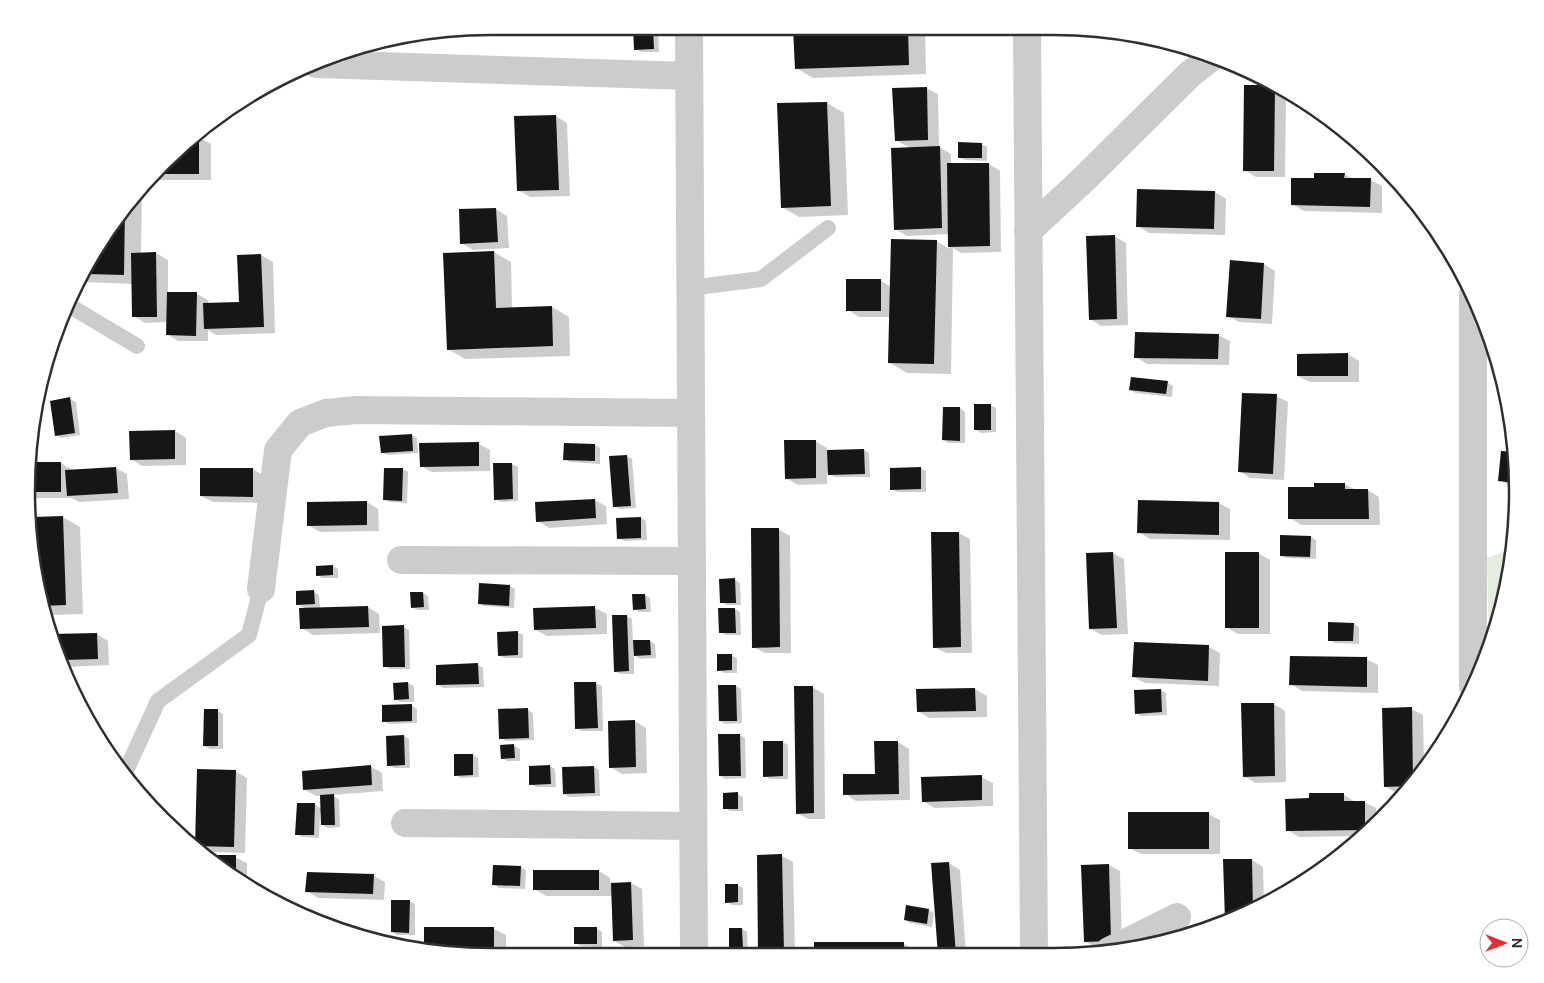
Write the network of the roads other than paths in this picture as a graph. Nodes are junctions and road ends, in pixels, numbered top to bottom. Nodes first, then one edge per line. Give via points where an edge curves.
1 (688, 35) edge
2 (1027, 35) edge
3 (1206, 62) edge
4 (331, 64) edge
5 (688, 76) junction
6 (828, 228) dead end
7 (1028, 231) junction
8 (689, 288) junction
9 (74, 308) edge
10 (1473, 315) edge
11 (138, 346) dead end
12 (690, 414) junction
13 (401, 560) dead end
14 (691, 561) junction
15 (261, 589) joint
16 (1473, 668) edge
17 (128, 767) edge
18 (405, 823) dead end
19 (693, 826) junction
20 (1177, 917) dead end
21 (1128, 941) edge
22 (694, 948) edge
23 (1034, 948) edge

1 - 5 street
2 - 7 street
3 - 7 street
4 - 5 street
5 - 8 street
6 - 8 lane via 761,279
7 - 23 street
8 - 12 street
9 - 11 lane
10 - 16 street
12 - 14 street
12 - 15 street via 356,410 326,413 300,423 278,450
13 - 14 street
14 - 19 street
15 - 17 lane via 249,635 158,701
18 - 19 street
19 - 22 street
20 - 21 street

